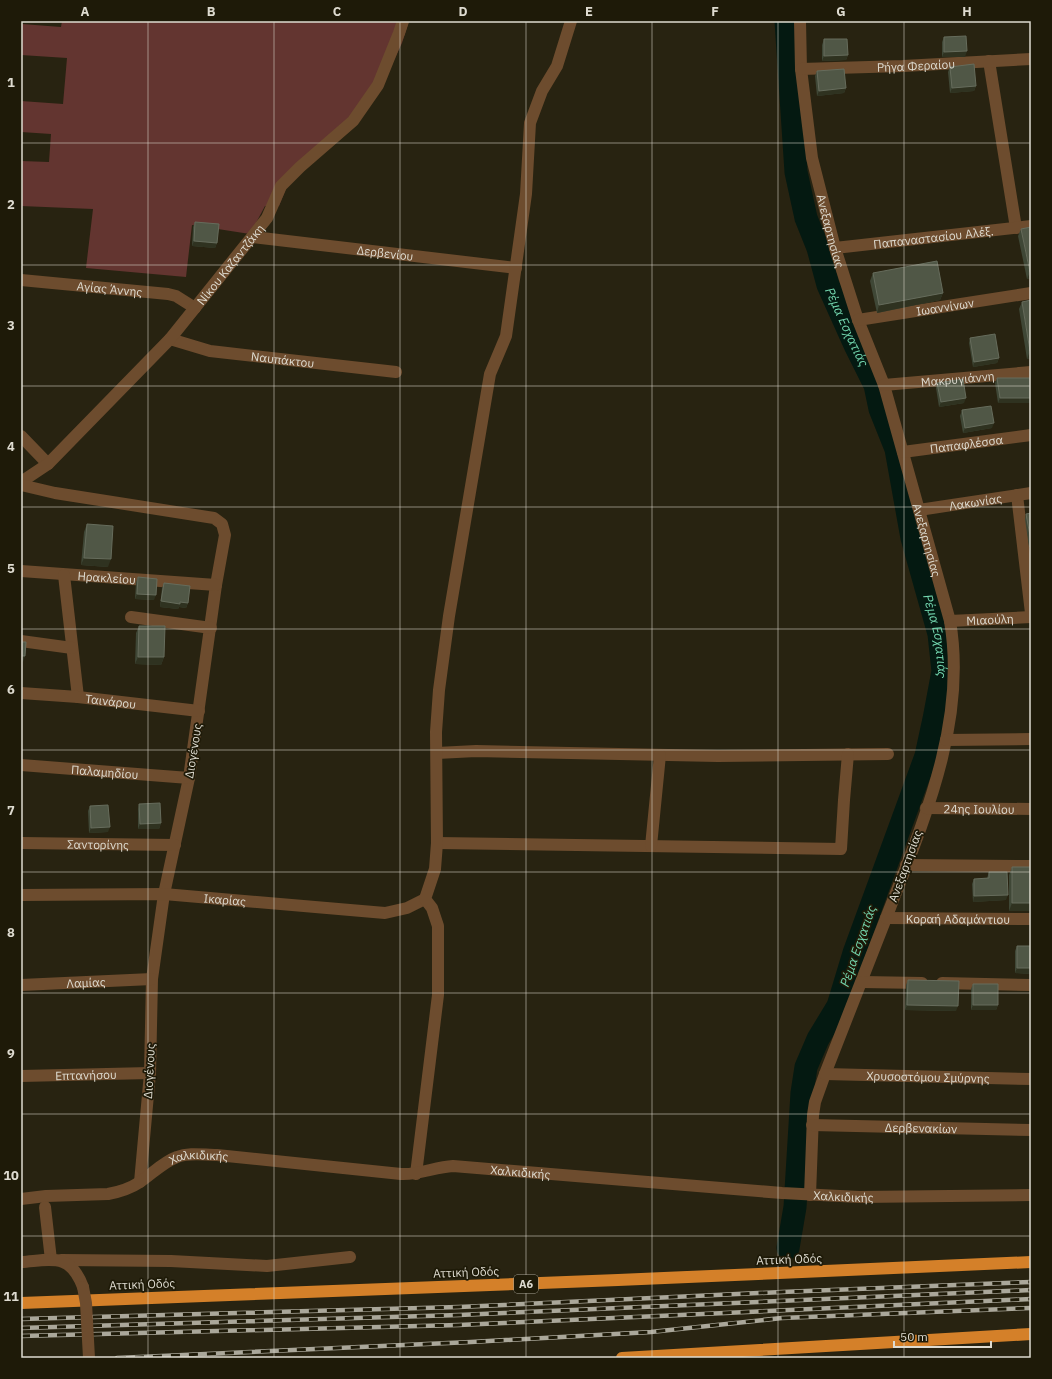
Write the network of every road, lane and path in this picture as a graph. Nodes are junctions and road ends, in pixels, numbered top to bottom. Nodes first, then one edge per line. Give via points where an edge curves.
1 (403, 21) edge
2 (571, 21) edge
3 (800, 21) edge
4 (1031, 59) edge
5 (989, 61) junction
6 (801, 69) junction
7 (1031, 226) edge
8 (1016, 228) junction
9 (253, 237) junction
10 (835, 248) junction
11 (516, 268) junction
12 (21, 280) edge
13 (1031, 293) edge
14 (195, 308) junction
15 (858, 320) junction
16 (170, 339) junction
17 (396, 372) dead end
18 (1031, 372) edge
19 (884, 385) junction
20 (1031, 435) edge
21 (21, 436) edge
22 (903, 452) junction
23 (48, 464) junction
24 (21, 484) edge
25 (1031, 493) edge
26 (1017, 495) junction
27 (919, 510) junction
28 (21, 571) edge
29 (64, 575) junction
30 (216, 585) junction
31 (1031, 613) edge
32 (131, 617) dead end
33 (1031, 617) edge
34 (950, 621) junction
35 (211, 628) junction
36 (21, 641) edge
37 (72, 648) junction
38 (21, 693) edge
39 (78, 697) junction
40 (200, 711) junction
41 (1031, 739) edge
42 (946, 740) junction
43 (437, 754) junction
44 (848, 754) junction
45 (888, 754) dead end
46 (660, 755) junction
47 (21, 765) edge
48 (189, 778) junction
49 (926, 808) junction
50 (1031, 809) edge
51 (21, 843) edge
52 (437, 843) junction
53 (175, 845) junction
54 (650, 846) junction
55 (906, 865) junction
56 (1031, 866) edge
57 (164, 894) junction
58 (21, 895) edge
59 (425, 899) junction
60 (886, 918) junction
61 (1031, 919) edge
62 (152, 979) junction
63 (862, 982) junction
64 (1031, 984) edge
65 (21, 985) edge
66 (150, 1073) junction
67 (825, 1074) junction
68 (21, 1076) edge
69 (1031, 1079) edge
70 (812, 1126) junction
71 (1031, 1130) edge
72 (416, 1174) junction
73 (140, 1182) junction
74 (805, 1194) junction
75 (1031, 1195) edge
76 (21, 1199) edge
77 (46, 1207) dead end
78 (350, 1257) dead end
79 (56, 1260) junction
80 (21, 1262) edge
81 (1031, 1262) edge
82 (21, 1303) edge
83 (1031, 1334) edge
84 (89, 1358) edge
85 (622, 1358) edge

1 - 9 street, Νίκου Καζαντζάκη via 378,85 354,121 281,186 267,218
2 - 11 street via 557,66 542,91 530,123 526,194
3 - 6 street, Ανεξαρτησίας
4 - 5 street, Ρήγα Φεραίου
5 - 6 street, Ρήγα Φεραίου
5 - 8 street
6 - 10 street, Ανεξαρτησίας via 812,158
7 - 8 street, Παπαναστασίου Αλέξ.
8 - 10 street, Παπαναστασίου Αλέξ.
9 - 11 street, Δερβενίου
9 - 14 street, Νίκου Καζαντζάκη
10 - 15 street, Ανεξαρτησίας
11 - 43 street via 506,336 490,374 448,616 439,690
12 - 14 street, Αγίας Άννης via 168,294
13 - 15 street, Ιωαννίνων
14 - 16 street, Νίκου Καζαντζάκη
15 - 19 street, Ανεξαρτησίας
16 - 17 street, Ναυπάκτου via 210,351
16 - 23 street, Νίκου Καζαντζάκη
18 - 19 street, Μακρυγιάννη
19 - 22 street, Ανεξαρτησίας
20 - 22 street, Παπαφλέσσα
21 - 23 street
22 - 27 street, Ανεξαρτησίας
23 - 24 street, Νίκου Καζαντζάκη
24 - 30 street, Διογένους via 55,493 214,518 222,524 225,535
25 - 26 street, Λακωνίας
26 - 27 street, Λακωνίας
26 - 31 street
27 - 34 street, Ανεξαρτησίας
28 - 29 street, Ηρακλείου
29 - 30 street, Ηρακλείου
29 - 37 street
30 - 35 street, Διογένους
32 - 35 street
33 - 34 street, Μιαούλη
34 - 42 street, Ανεξαρτησίας via 954,676
35 - 40 street, Διογένους
36 - 37 street
37 - 39 street
38 - 39 street, Ταινάρου
39 - 40 street, Ταινάρου
40 - 48 street, Διογένους
41 - 42 street
42 - 49 street, Ανεξαρτησίας
43 - 46 street via 476,752
43 - 52 street
44 - 45 street
44 - 46 street
44 - 54 street via 841,849
46 - 54 street
47 - 48 street, Παλαμηδίου
48 - 53 street, Διογένους
49 - 50 street, 24ης Ιουλίου
49 - 55 street, Ανεξαρτησίας
51 - 53 street, Σαντορίνης
52 - 54 street
52 - 59 street via 435,870
53 - 57 street, Διογένους
55 - 56 street
55 - 60 street, Ανεξαρτησίας
57 - 58 street, Ικαρίας
57 - 59 street, Ικαρίας via 386,913 408,908
57 - 62 street, Διογένους
59 - 72 street via 432,908 438,926 438,995
60 - 61 street, Κοραή Αδαμάντιου
60 - 63 street, Ανεξαρτησίας
62 - 65 street, Λαμίας
62 - 66 street, Διογένους
63 - 64 street
63 - 67 street, Ανεξαρτησίας
66 - 68 street, Επτανήσου
66 - 73 street, Διογένους
67 - 69 street, Χρυσοστόμου Σμύρνης
67 - 70 street, Ανεξαρτησίας
70 - 71 street, Δερβενακίων
70 - 74 street, Ανεξαρτησίας
72 - 73 street, Χαλκιδικής via 187,1154 169,1160
72 - 74 street, Χαλκιδικής via 453,1166
73 - 76 street, Χαλκιδικής via 108,1194
74 - 75 street, Χαλκιδικής via 859,1197
77 - 79 street
78 - 79 street via 267,1266 171,1261
79 - 80 street
79 - 84 street, bridge via 71,1266 83,1286
81 - 82 highway, Αττική Οδός / Α6
83 - 85 highway

